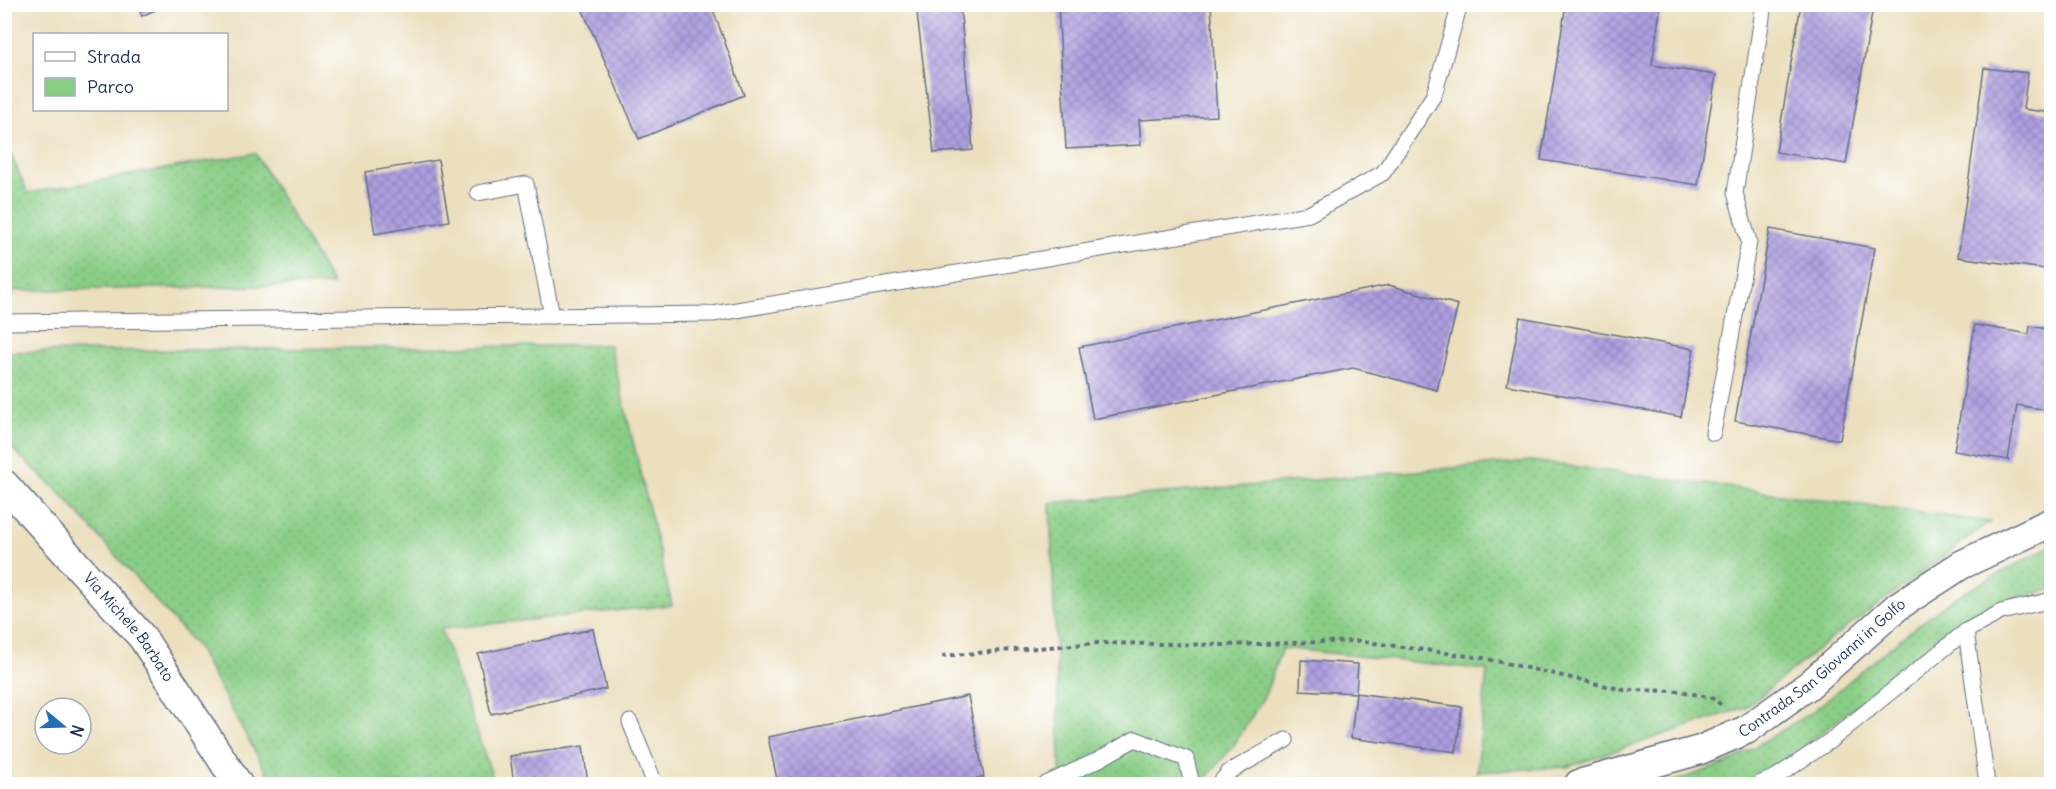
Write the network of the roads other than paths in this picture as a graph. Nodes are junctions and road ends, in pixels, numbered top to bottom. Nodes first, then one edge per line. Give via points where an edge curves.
1 (1460, 4) edge
2 (1764, 4) edge
3 (478, 193) dead end
4 (552, 316) junction
5 (4, 322) edge
6 (1713, 433) dead end
7 (4, 484) edge
8 (2052, 522) edge
9 (2052, 600) edge
10 (1966, 631) junction
11 (630, 722) dead end
12 (1286, 740) dead end
13 (238, 784) edge
14 (656, 784) edge
15 (1046, 784) edge
16 (1192, 784) edge
17 (1219, 784) edge
18 (1579, 784) edge
19 (1759, 784) edge
20 (1986, 784) edge

1 - 4 lane via 1434,95 1383,173 1310,214 713,314
2 - 6 lane via 1735,193 1749,242
3 - 4 lane via 526,184
4 - 5 lane
7 - 13 street, Via Michele Barbato via 142,637
8 - 18 street, Contrada San Giovanni in Golfo via 1961,565 1898,606 1809,685 1746,730 1700,750
9 - 10 lane via 2001,612
10 - 19 lane via 1830,741
10 - 20 lane
11 - 14 lane
12 - 17 lane via 1229,772
15 - 16 lane via 1135,740 1186,759

